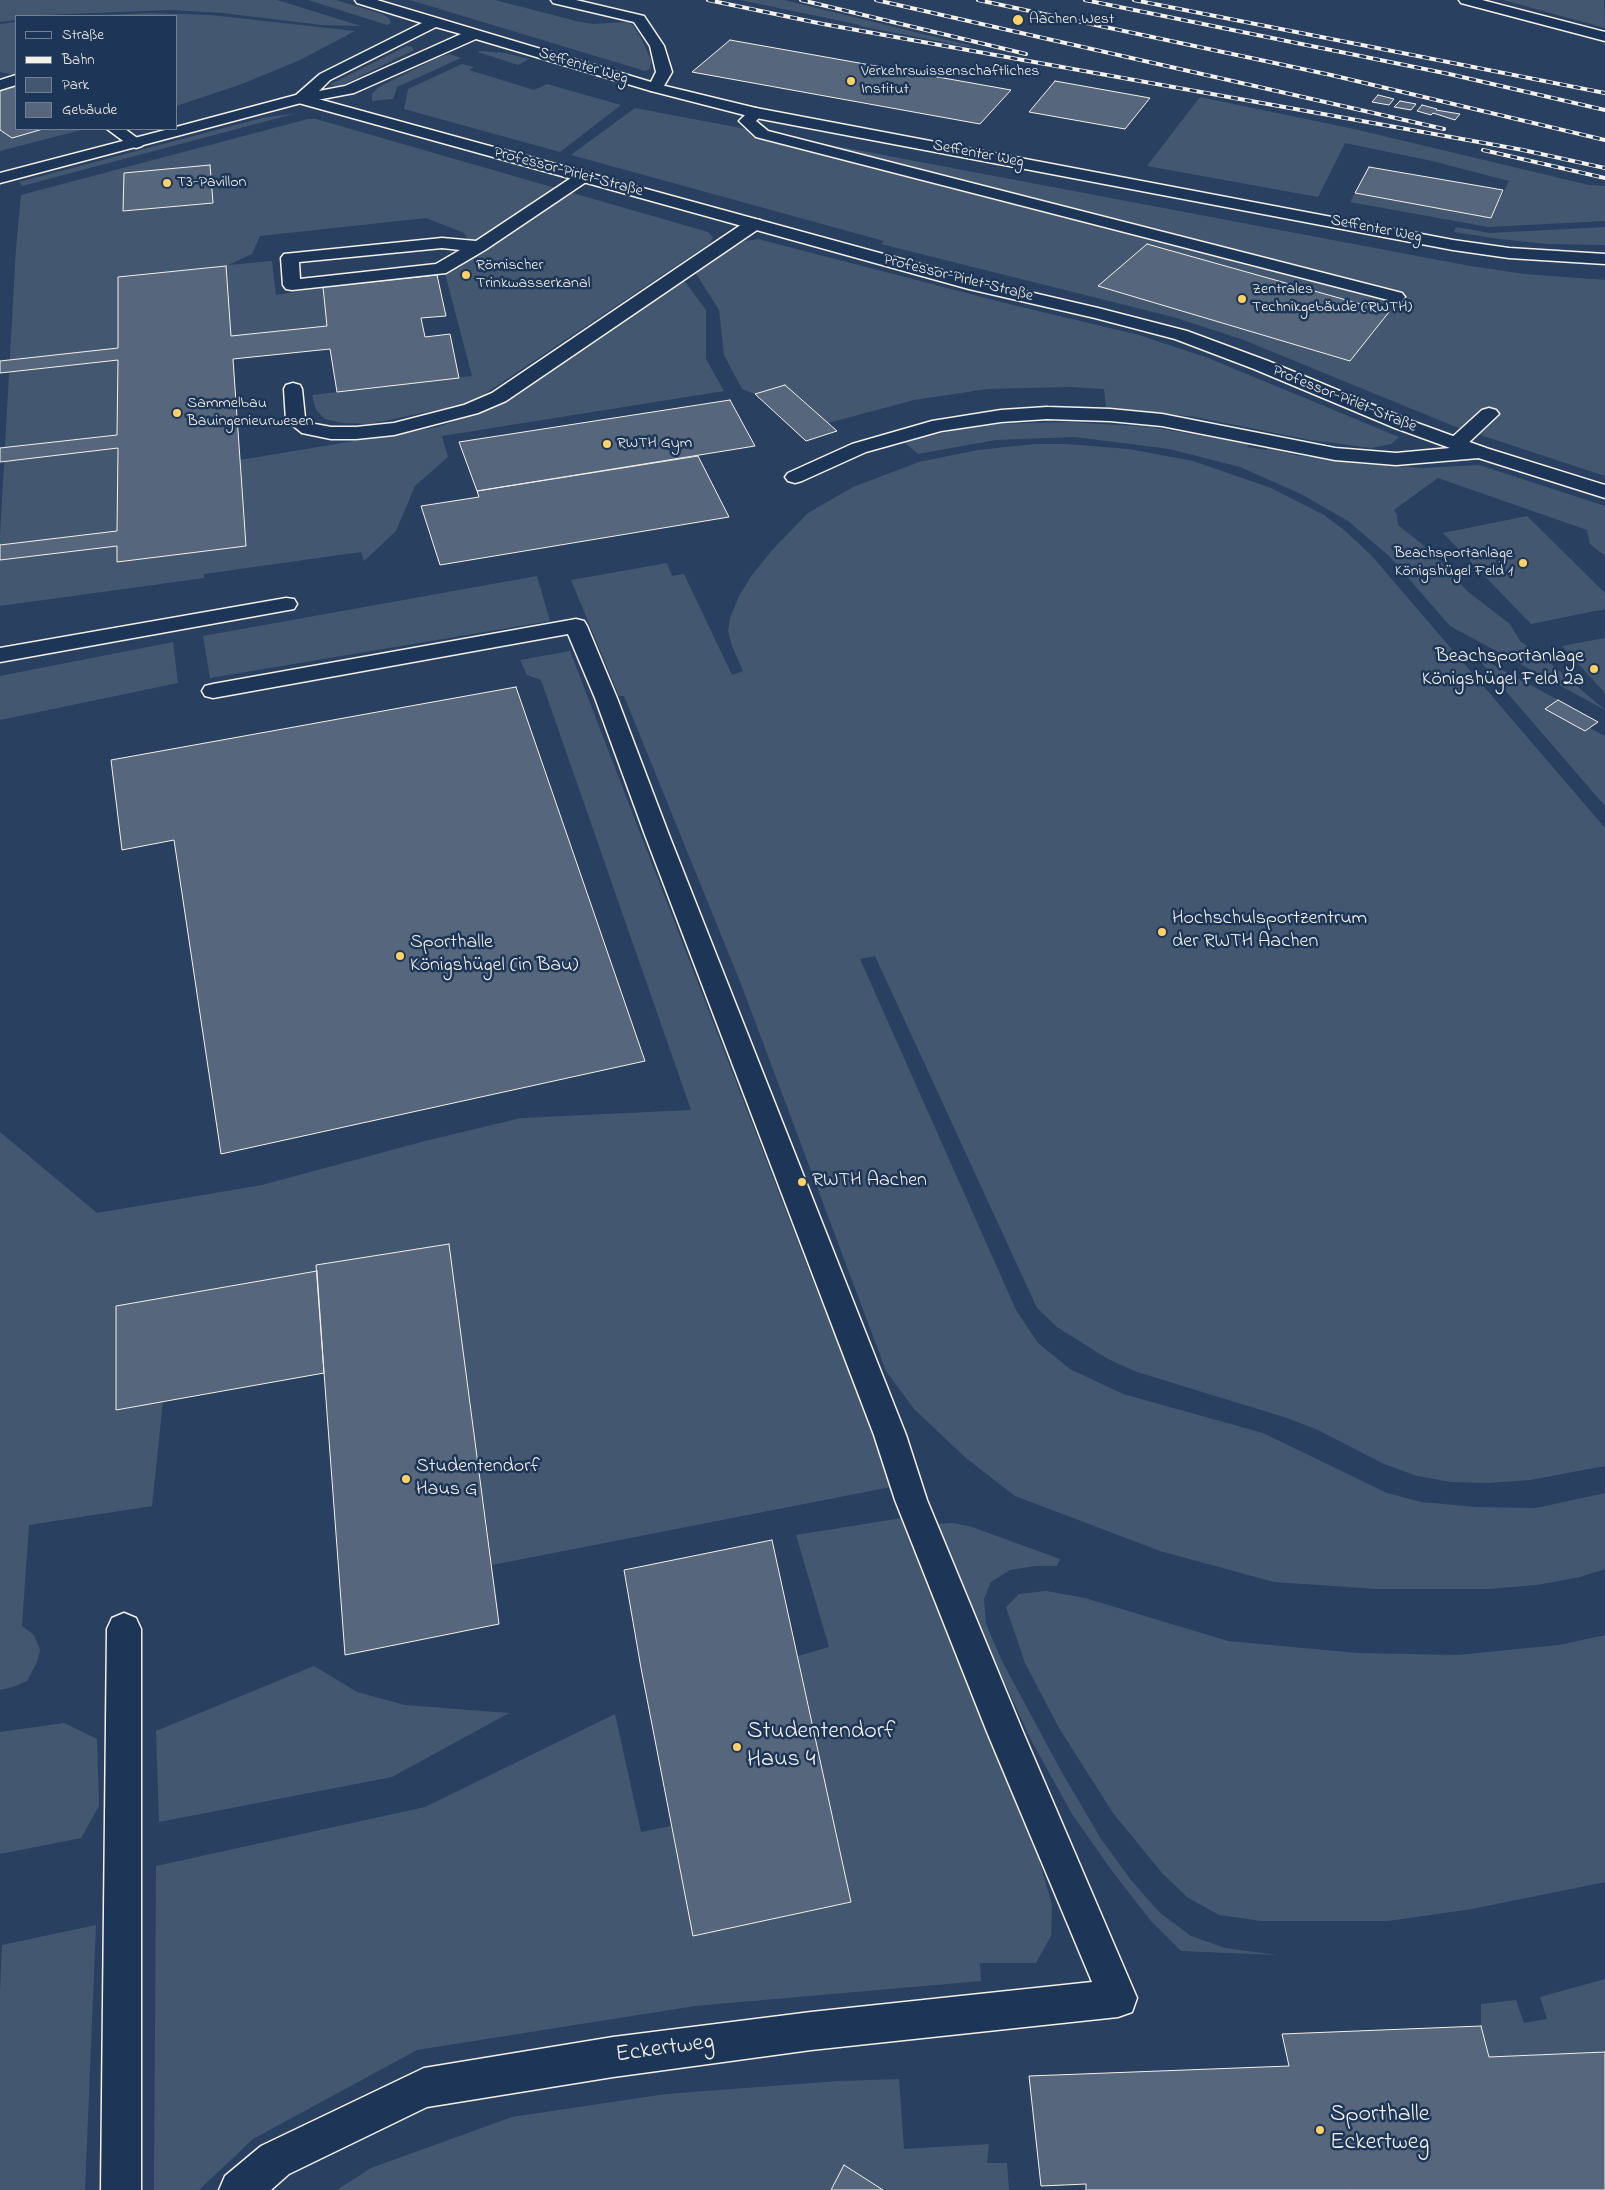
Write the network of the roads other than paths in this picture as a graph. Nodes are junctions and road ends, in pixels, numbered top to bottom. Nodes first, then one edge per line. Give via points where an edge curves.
1 (362, 0) edge
2 (558, 0) edge
3 (1466, 0) edge
4 (435, 22) junction
5 (474, 34) junction
6 (1605, 36) edge
7 (15, 80) edge
8 (0, 85) edge
9 (656, 88) junction
10 (300, 99) junction
11 (756, 113) junction
12 (116, 130) edge
13 (136, 143) junction
14 (583, 177) junction
15 (0, 178) edge
16 (754, 224) junction
17 (479, 246) junction
18 (1605, 259) edge
19 (1396, 297) dead end
20 (293, 389) dead end
21 (1489, 414) dead end
22 (1456, 444) junction
23 (1479, 452) junction
24 (795, 477) dead end
25 (1605, 492) edge
26 (286, 604) dead end
27 (0, 655) edge
28 (214, 691) dead end
29 (124, 1629) dead end
30 (121, 2190) edge
31 (239, 2190) edge

1 - 4 street, Seffenter Weg
2 - 9 street via 639,19 657,46 664,72
3 - 6 street
4 - 5 street, Seffenter Weg
4 - 10 street via 325,77
5 - 9 street, Seffenter Weg
5 - 10 street via 349,90
7 - 8 street
9 - 11 street, Seffenter Weg
10 - 13 street
10 - 14 street, Professor-Pirlet-Straße
11 - 18 street, Seffenter Weg via 1454,245 1509,253
11 - 19 street via 747,121 762,134
12 - 13 street
13 - 15 street
14 - 16 street, Professor-Pirlet-Straße
14 - 17 street
16 - 20 street via 499,397 471,409 394,429 331,433 309,429 296,420
16 - 22 street, Professor-Pirlet-Straße via 975,285 1098,312 1181,335
17 - 17 street via 442,243 290,258 292,285 440,269
21 - 22 street
22 - 23 street, Professor-Pirlet-Straße
23 - 24 street via 1396,459 1334,454 1162,420 1047,413 939,425 859,448
23 - 25 street, Professor-Pirlet-Straße
26 - 27 street
28 - 31 street, Eckertweg via 576,626 886,1425 910,1500 1118,1998 781,2035 613,2057 424,2088 275,2160
29 - 30 street

